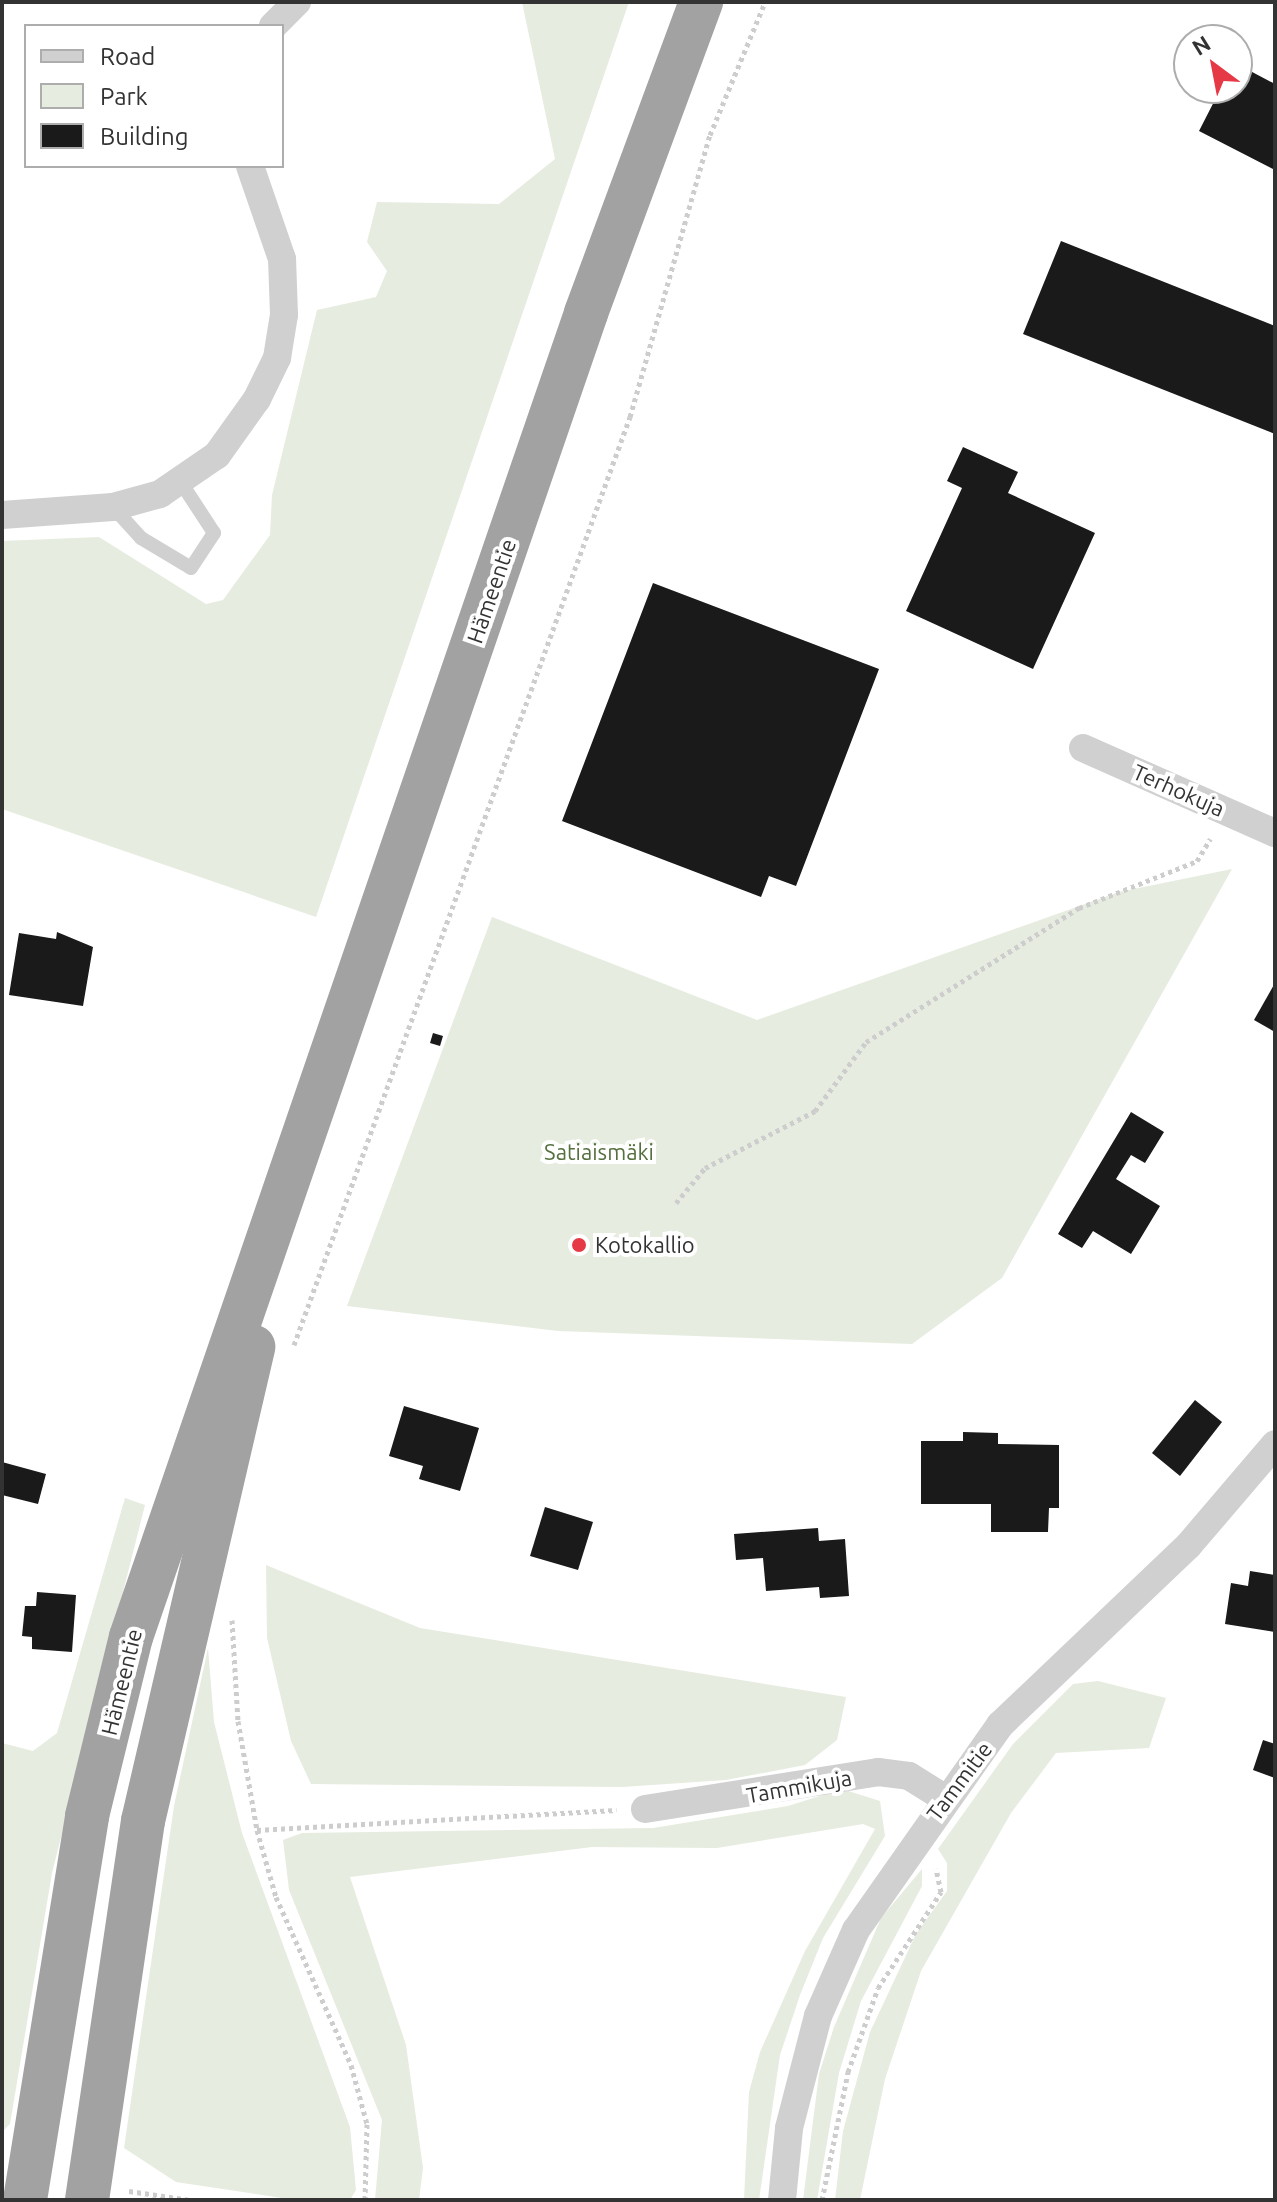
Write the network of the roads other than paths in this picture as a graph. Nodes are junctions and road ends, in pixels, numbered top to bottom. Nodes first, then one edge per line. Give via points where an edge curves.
1 (297, 2) edge
2 (701, 2) edge
3 (275, 24) edge
4 (251, 168) edge
5 (182, 484) junction
6 (113, 507) junction
7 (2, 515) edge
8 (1083, 748) dead end
9 (1275, 833) edge
10 (293, 1184) junction
11 (1273, 1452) edge
12 (946, 1799) junction
13 (645, 1809) road end
14 (108, 2196) edge
15 (25, 2200) edge
16 (782, 2200) edge

1 - 3 street
2 - 10 highway, Hämeentie via 580,328
4 - 5 street via 282,259 277,358 217,455
5 - 6 street
5 - 6 lane via 214,533 191,568 141,538
6 - 7 street
8 - 9 street, Terhokuja
10 - 14 highway, Hämeentie via 143,1821
10 - 15 highway, Hämeentie via 196,1430 131,1637 87,1816
11 - 12 street, Tammitie via 1147,1587 1042,1680
12 - 13 street, Tammikuja via 909,1776 878,1772
12 - 16 street, Tammitie via 856,1930 818,2016 789,2128

